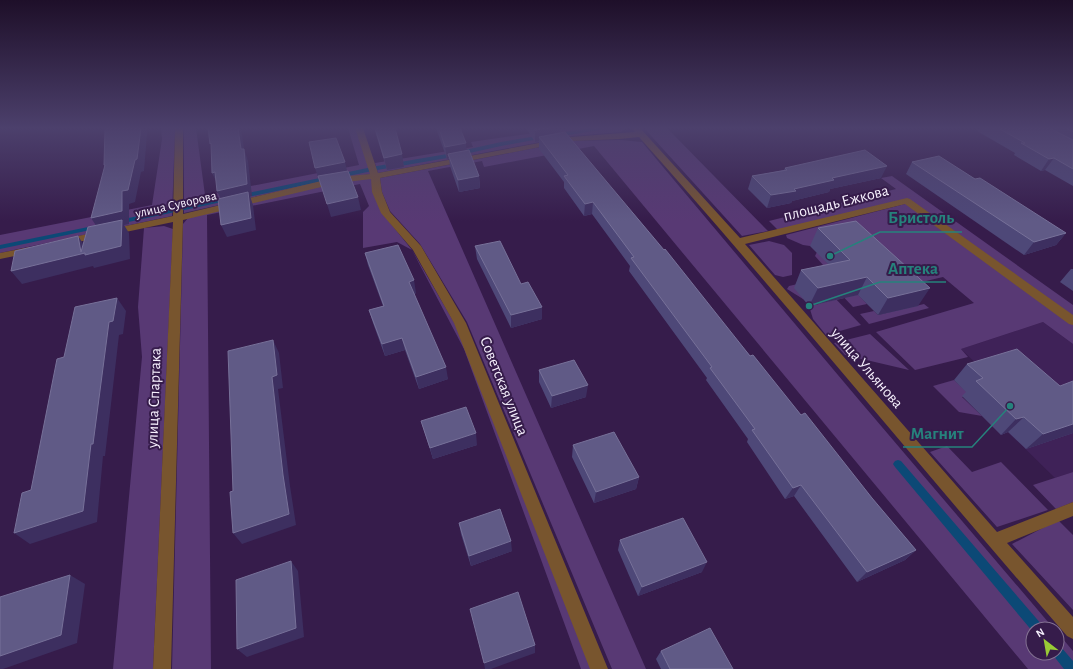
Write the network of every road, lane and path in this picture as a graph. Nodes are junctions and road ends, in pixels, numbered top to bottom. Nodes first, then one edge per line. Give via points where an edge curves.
1 (179, 159) edge
2 (369, 159) edge
3 (464, 159) edge
4 (664, 159) edge
5 (375, 176) junction
6 (178, 218) junction
7 (738, 242) junction
8 (54, 244) edge
9 (39, 248) edge
10 (0, 256) edge
11 (1073, 321) edge
12 (1073, 508) edge
13 (994, 541) junction
14 (1073, 630) edge
15 (162, 669) edge
16 (599, 669) edge

1 - 6 street, улица Спартака
2 - 5 street, Советская улица
3 - 5 street, улица Суворова
4 - 7 street, улица Ульянова
5 - 6 street, улица Суворова via 338,180
5 - 16 street, Советская улица via 377,192 386,213 417,248 460,323
6 - 8 street, улица Суворова
6 - 15 street, улица Спартака
7 - 11 street, площадь Ежкова via 907,201
7 - 13 street, улица Ульянова
9 - 10 street
12 - 13 street
13 - 14 street, улица Ульянова

